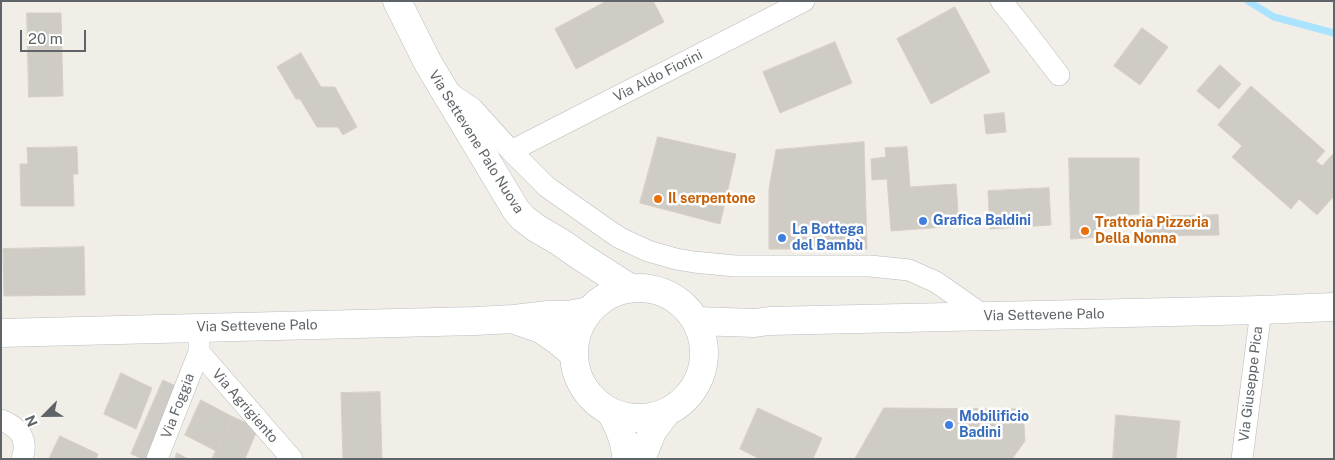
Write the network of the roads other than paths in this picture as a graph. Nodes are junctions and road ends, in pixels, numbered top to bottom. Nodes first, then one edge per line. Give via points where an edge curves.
1 (398, 1) edge
2 (804, 1) edge
3 (1001, 1) edge
4 (1059, 75) dead end
5 (442, 88) junction
6 (511, 151) junction
7 (583, 258) junction
8 (630, 288) junction
9 (1334, 307) edge
10 (591, 308) junction
11 (1261, 310) junction
12 (986, 317) junction
13 (514, 319) junction
14 (696, 320) junction
15 (755, 323) junction
16 (1, 333) edge
17 (199, 340) junction
18 (574, 354) junction
19 (705, 356) junction
20 (610, 411) junction
21 (666, 413) junction
22 (1, 420) edge
23 (22, 459) edge
24 (157, 459) edge
25 (292, 459) edge
26 (626, 459) edge
27 (640, 459) edge
28 (1242, 459) edge

1 - 5 main road, Via Settevene Palo Nuova
2 - 6 street, Via Aldo Fiorini
3 - 4 street
5 - 6 street via 473,109
5 - 7 main road, Via Settevene Palo Nuova via 516,210 536,228
6 - 12 street via 547,187 620,238 648,251 676,259 727,265 870,266 909,270 941,285
7 - 8 main road, Via Settevene Palo Nuova
7 - 10 main road
8 - 10 main road via 603,298
8 - 14 main road via 649,288 668,294 686,307
9 - 11 main road, Via Settevene Palo
10 - 13 main road, Via Settevene Palo via 568,315
10 - 18 main road via 578,330
11 - 12 main road, Via Settevene Palo
11 - 28 street, Via Giuseppe Pica
12 - 15 main road, Via Settevene Palo
13 - 17 main road, Via Settevene Palo
13 - 18 main road via 541,329
14 - 15 main road, Via Settevene Palo
14 - 19 main road
15 - 19 main road
16 - 17 main road, Via Settevene Palo
17 - 24 street, Via Foggia
17 - 25 street, Via Agrigiento
18 - 20 main road via 582,384 595,401
19 - 21 main road via 701,374 692,391
20 - 21 main road via 639,418
20 - 26 main road via 620,428
21 - 27 main road via 653,430
22 - 23 street via 15,426 21,435

